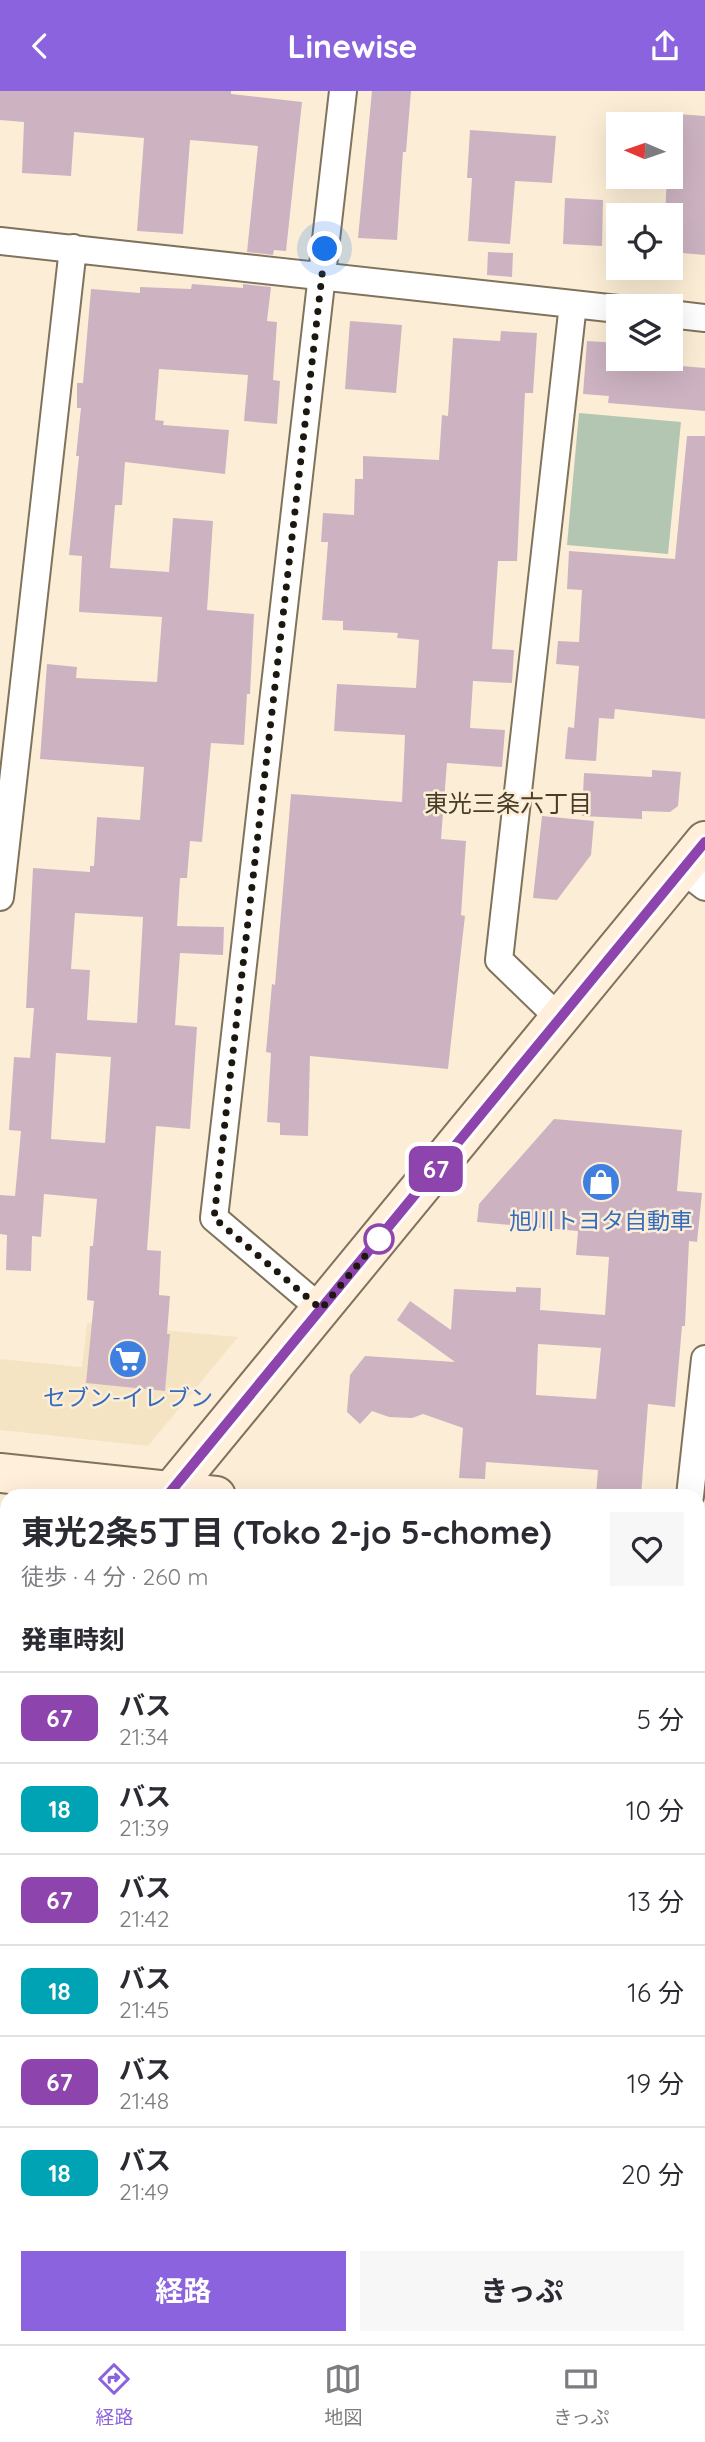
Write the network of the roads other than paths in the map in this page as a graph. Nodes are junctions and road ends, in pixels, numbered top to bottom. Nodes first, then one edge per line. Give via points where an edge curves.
1 (343, 91) edge
2 (0, 241) edge
3 (73, 248) junction
4 (322, 275) junction
5 (573, 304) junction
6 (606, 308) edge
7 (683, 315) edge
8 (705, 318) edge
9 (697, 866) edge
10 (0, 897) edge
11 (559, 1018) junction
12 (321, 1309) junction
13 (705, 1359) edge
14 (0, 1473) edge
15 (122, 1489) edge
16 (173, 1489) edge
17 (691, 1489) edge

1 - 4 street
2 - 3 street
3 - 4 street
3 - 10 street
4 - 5 street
4 - 12 street via 214,1218
5 - 6 street
5 - 11 street via 499,960
7 - 8 street
9 - 11 main road
11 - 12 main road
12 - 16 main road
13 - 17 street
14 - 15 main road

